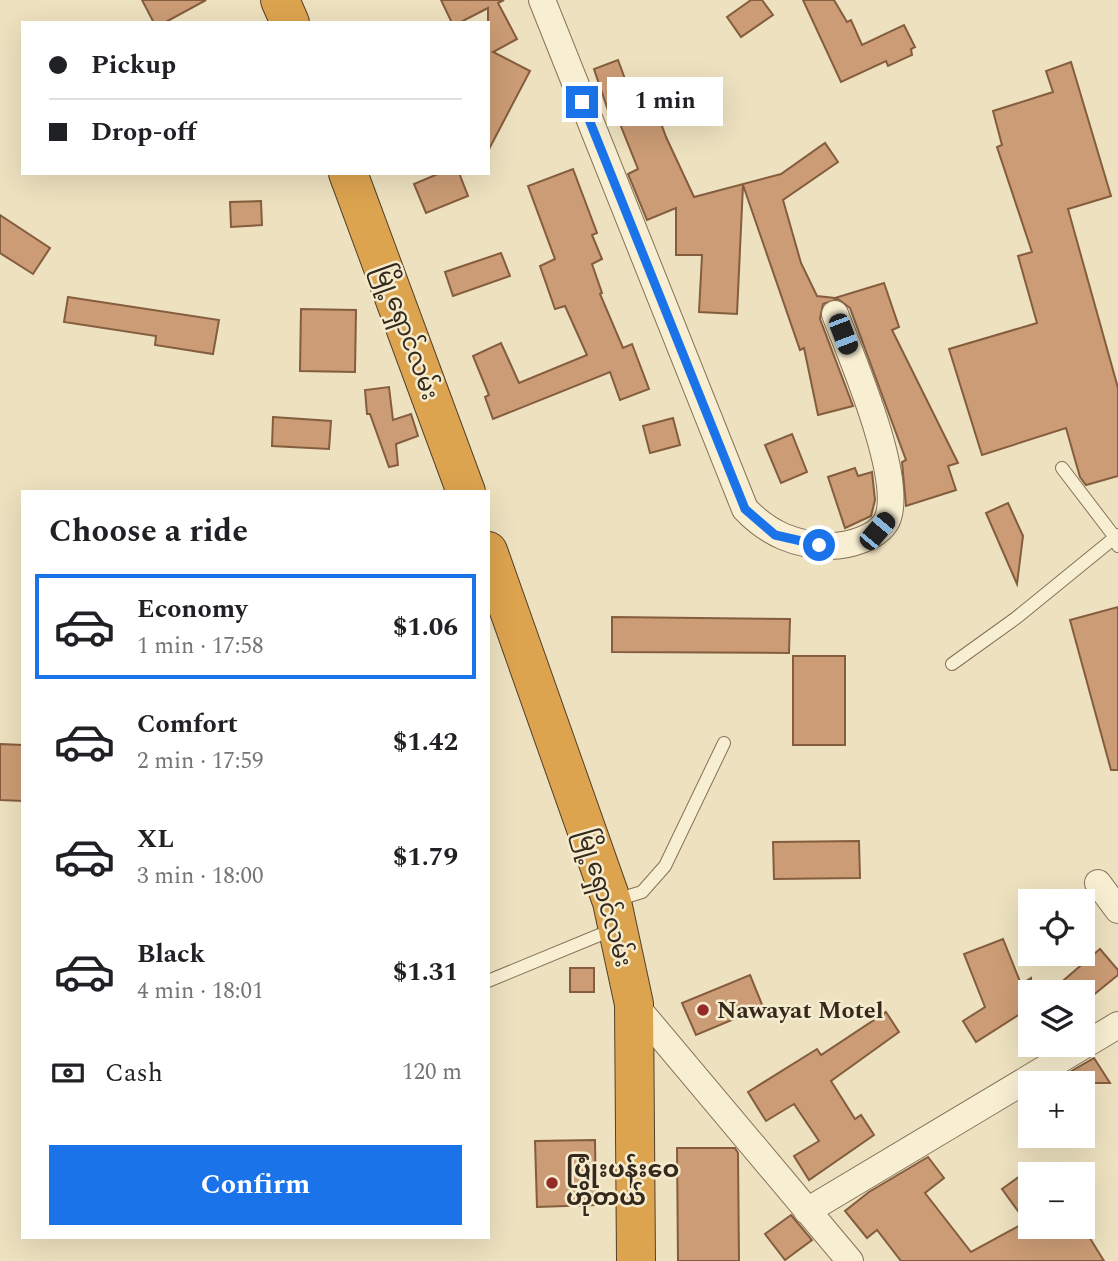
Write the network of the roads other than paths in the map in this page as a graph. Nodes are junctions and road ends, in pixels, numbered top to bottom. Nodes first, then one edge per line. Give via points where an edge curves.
1 (281, 0) edge
2 (541, 0) edge
3 (289, 21) edge
4 (349, 175) edge
5 (835, 314) dead end
6 (1062, 468) dead end
7 (465, 490) edge
8 (1117, 539) edge
9 (490, 557) edge
10 (952, 664) dead end
11 (724, 743) dead end
12 (1098, 883) dead end
13 (1118, 910) edge
14 (614, 915) junction
15 (490, 980) edge
16 (634, 1004) junction
17 (1118, 1025) edge
18 (807, 1211) junction
19 (636, 1261) edge
20 (850, 1261) edge

1 - 3 highway
2 - 5 street via 745,509 775,535 803,544 834,546 864,539 887,520 890,504 881,440
4 - 7 highway, မြို့ရှောင်လမ်း
6 - 8 lane
8 - 10 lane
9 - 14 highway, မြို့ရှောင်လမ်း
11 - 14 lane via 665,866
12 - 13 street
14 - 15 lane
14 - 16 highway, မြို့ရှောင်လမ်း
16 - 18 street
16 - 19 highway, မြို့ရှောင်လမ်း
17 - 18 street
18 - 20 street

